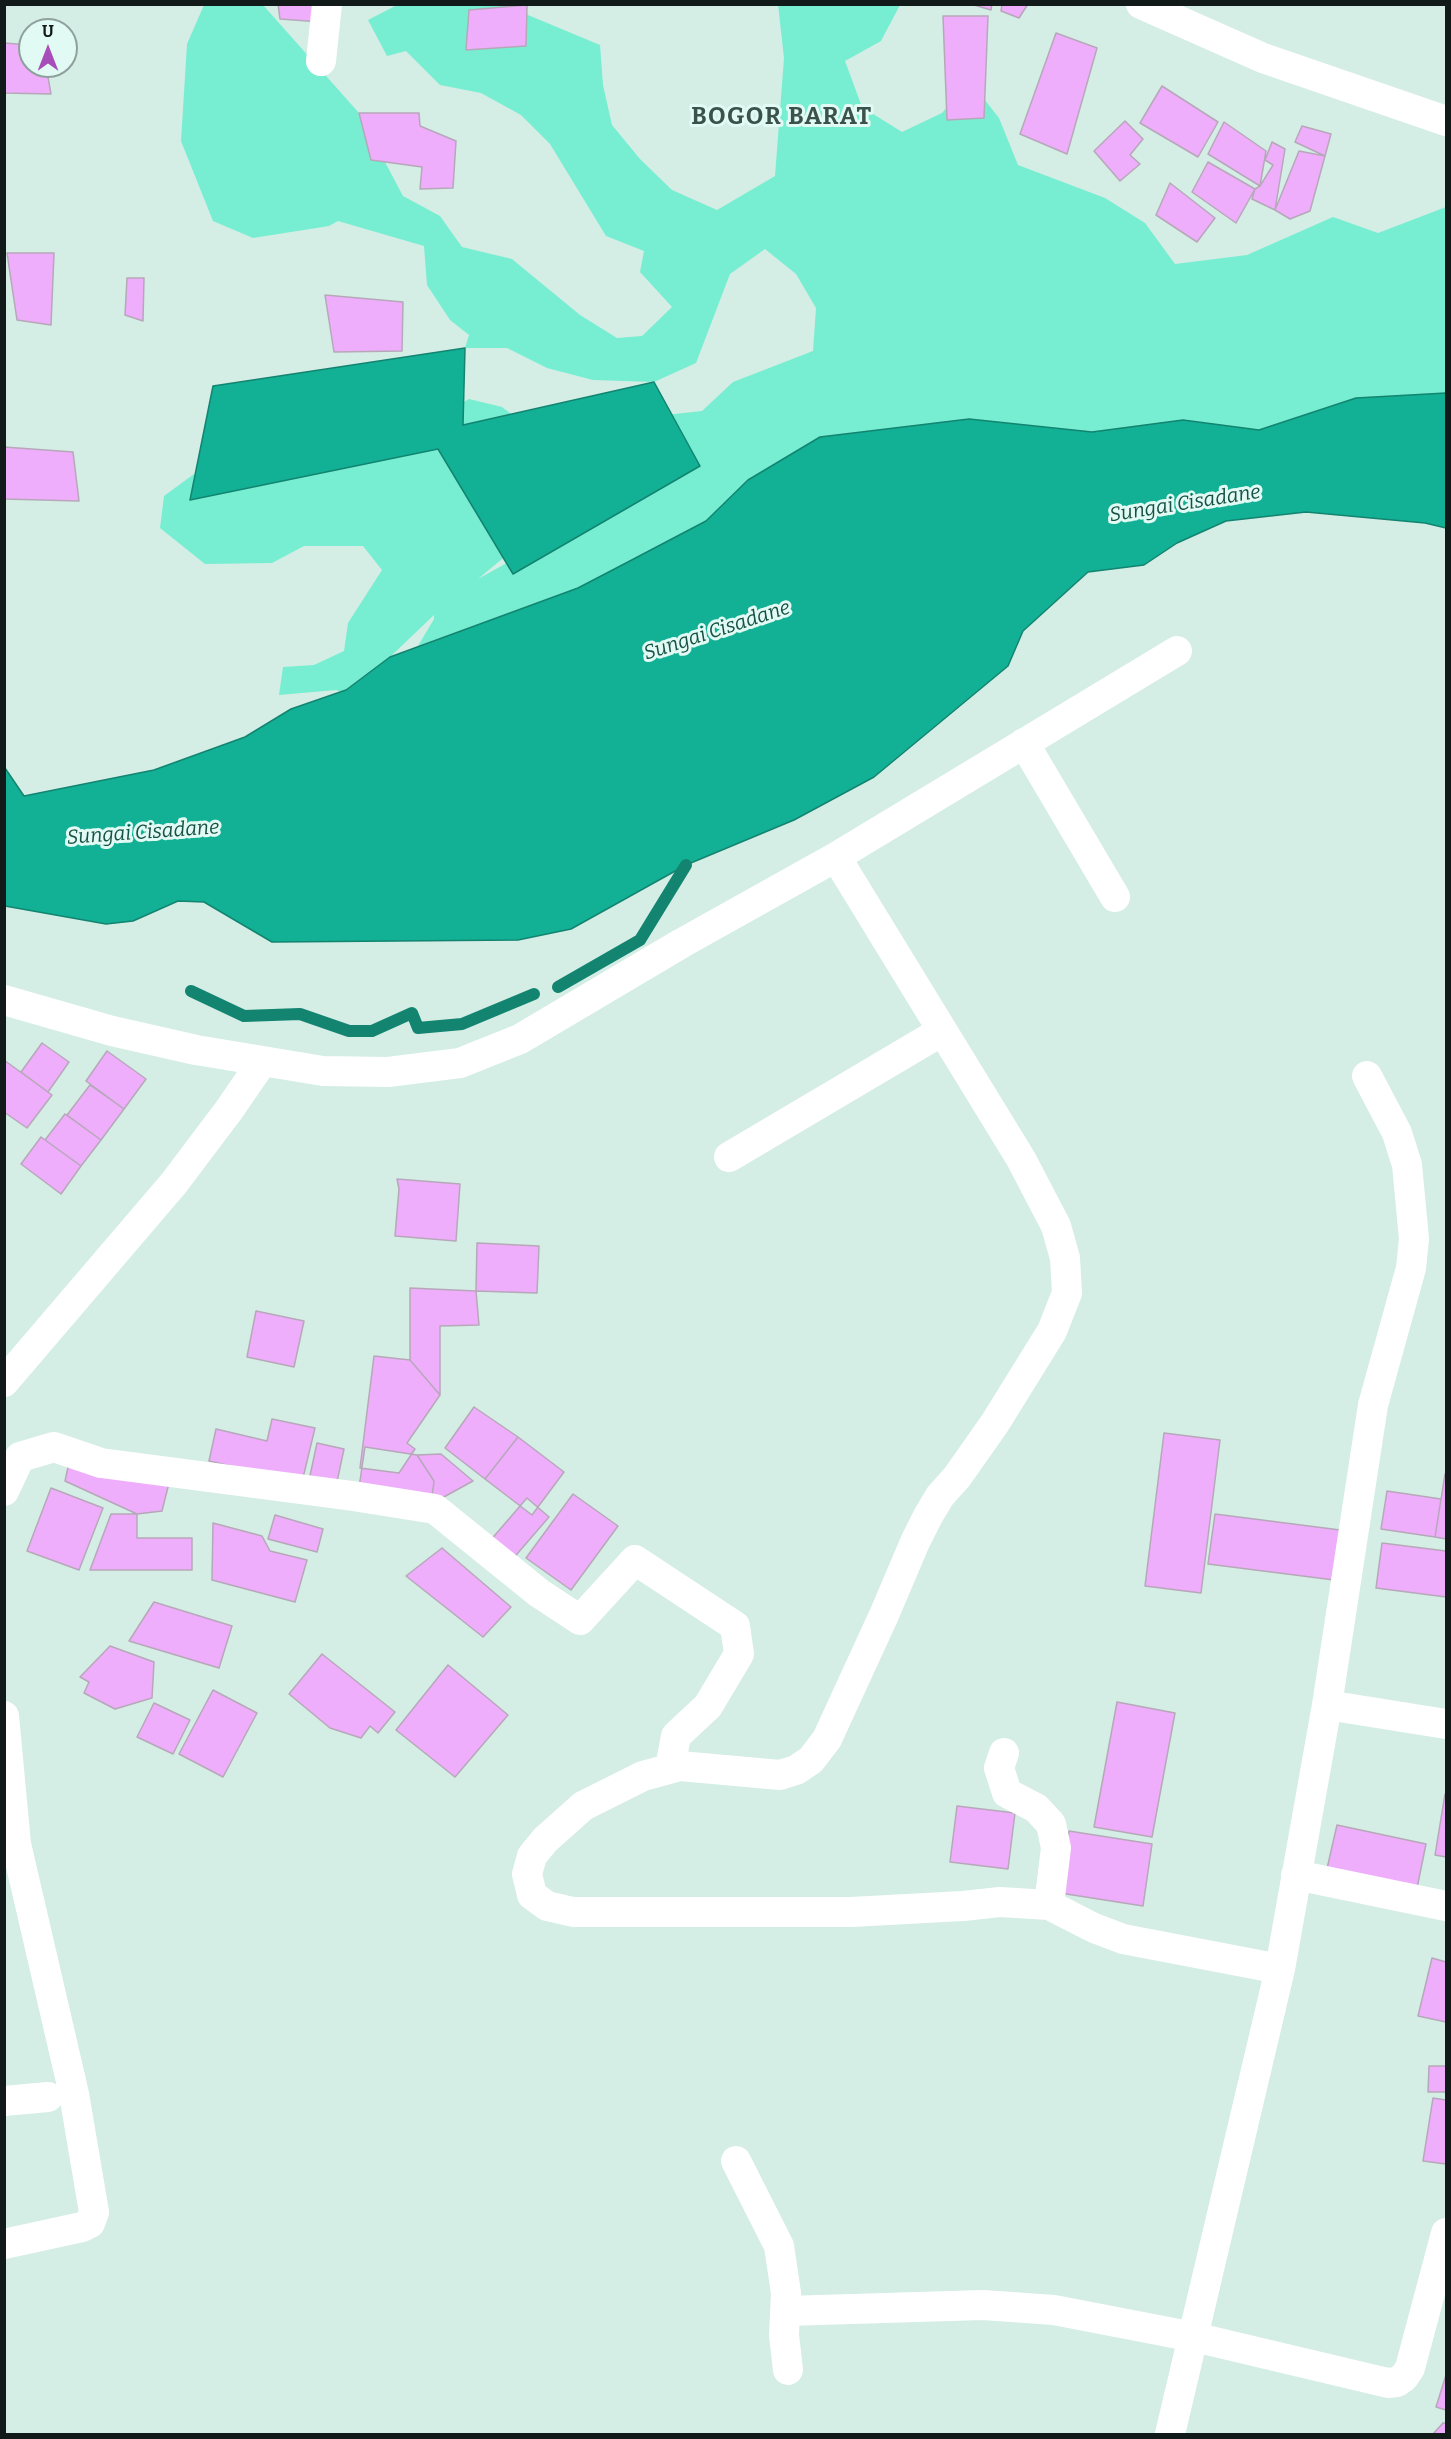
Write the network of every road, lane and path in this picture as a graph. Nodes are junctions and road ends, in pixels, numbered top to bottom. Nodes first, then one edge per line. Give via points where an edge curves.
1 (327, 4) edge
2 (1141, 4) edge
3 (321, 62) dead end
4 (1446, 121) edge
5 (1177, 651) dead end
6 (1024, 743) junction
7 (836, 857) junction
8 (1114, 897) dead end
9 (6, 1002) edge
10 (942, 1031) junction
11 (262, 1062) junction
12 (1367, 1076) dead end
13 (729, 1157) dead end
14 (4, 1382) edge
15 (4, 1491) edge
16 (1327, 1705) junction
17 (4, 1716) edge
18 (1446, 1724) edge
19 (1004, 1753) dead end
20 (670, 1768) junction
21 (1296, 1875) junction
22 (1049, 1905) junction
23 (1446, 1906) edge
24 (1280, 1969) junction
25 (48, 2097) dead end
26 (4, 2101) edge
27 (736, 2161) dead end
28 (1446, 2233) edge
29 (4, 2244) edge
30 (786, 2311) junction
31 (1194, 2337) junction
32 (788, 2370) dead end
33 (1170, 2434) edge

1 - 3 street
2 - 4 street via 1263,58
5 - 6 street
6 - 7 street
6 - 8 street
7 - 10 street
7 - 11 street via 520,1039 459,1063 388,1072 323,1071
9 - 11 street via 112,1031
10 - 13 street
10 - 20 street via 1021,1159 1056,1226 1065,1258 1067,1293 1052,1331 995,1423 940,1496 924,1525 827,1739 811,1760 780,1775
11 - 14 street via 174,1183
12 - 16 street via 1403,1149 1414,1239 1404,1296 1373,1405
15 - 20 street via 20,1456 54,1447 101,1463 435,1509 539,1593 580,1620 635,1560 735,1626 739,1654 708,1706 676,1736
16 - 18 street
16 - 21 street
17 - 29 street via 16,1844 74,2094 94,2212 90,2223 82,2228
19 - 22 street via 999,1768 1007,1792 1036,1808 1051,1824 1056,1848
20 - 22 street via 643,1776 583,1806 545,1840 532,1856 527,1874 532,1895 547,1906 573,1912 851,1912 1000,1902
21 - 23 street
21 - 24 street
22 - 24 street via 1123,1939
24 - 31 street
25 - 26 street
27 - 30 street via 779,2246
28 - 31 street via 1410,2368 1397,2382 1378,2383
30 - 31 street via 1015,2306
30 - 32 street
31 - 33 street

